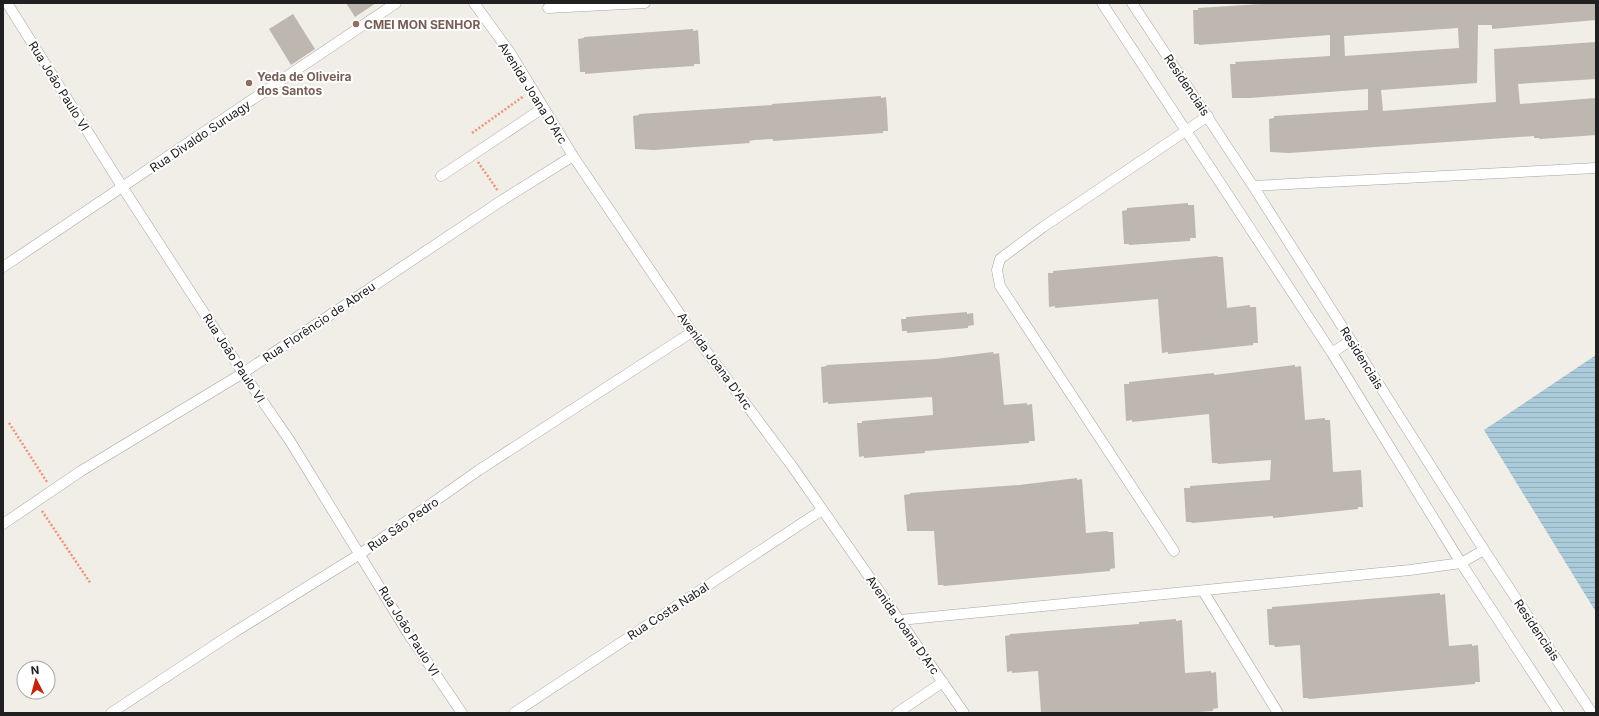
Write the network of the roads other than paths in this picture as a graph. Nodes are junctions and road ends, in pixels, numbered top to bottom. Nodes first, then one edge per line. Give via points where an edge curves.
1 (7, 3) edge
2 (396, 3) edge
3 (474, 3) edge
4 (646, 3) edge
5 (1102, 3) edge
6 (1132, 3) edge
7 (3, 6) edge
8 (548, 8) dead end
9 (543, 108) junction
10 (1208, 116) junction
11 (1186, 130) junction
12 (573, 156) junction
13 (1596, 168) edge
14 (441, 176) dead end
15 (1253, 186) junction
16 (123, 188) junction
17 (3, 267) edge
18 (692, 332) junction
19 (1351, 340) junction
20 (1332, 353) junction
21 (242, 373) junction
22 (822, 510) junction
23 (3, 524) edge
24 (1484, 550) junction
25 (1174, 551) dead end
26 (360, 554) junction
27 (1461, 563) junction
28 (1203, 591) junction
29 (900, 620) junction
30 (943, 682) junction
31 (111, 713) edge
32 (462, 713) edge
33 (514, 713) edge
34 (897, 713) edge
35 (964, 713) edge
36 (1278, 713) edge
37 (1559, 713) edge
38 (1592, 713) edge

1 - 7 street
1 - 16 street, Rua João Paulo VI
2 - 16 street, Rua Divaldo Suruagy
3 - 9 street, Avenida Joana D'Arc via 512,54
4 - 8 street
5 - 11 street, Residenciais
6 - 10 street, Residenciais
9 - 12 street, Avenida Joana D'Arc
9 - 14 street
10 - 11 street
10 - 15 street, Residenciais
11 - 20 street, Residenciais
11 - 25 street via 1043,227 1000,259 997,270 1000,286
12 - 18 street, Avenida Joana D'Arc
12 - 21 street, Rua Florêncio de Abreu
13 - 15 street
15 - 19 street, Residenciais
16 - 17 street, Rua Divaldo Suruagy
16 - 21 street, Rua João Paulo VI
18 - 22 street, Avenida Joana D'Arc
18 - 26 street, Rua São Pedro via 479,470
19 - 20 street
19 - 24 street, Residenciais
20 - 27 street, Residenciais
21 - 23 street, Rua Florêncio de Abreu via 81,471
21 - 26 street, Rua João Paulo VI via 290,441
22 - 29 street, Avenida Joana D'Arc
22 - 33 street, Rua Costa Nabal
24 - 27 street
24 - 38 street, Residenciais
26 - 31 street, Rua São Pedro
26 - 32 street, Rua João Paulo VI via 409,635
27 - 28 street
27 - 37 street, Residenciais
28 - 29 street
28 - 36 street
29 - 30 street, Avenida Joana D'Arc
30 - 34 street
30 - 35 street, Avenida Joana D'Arc

